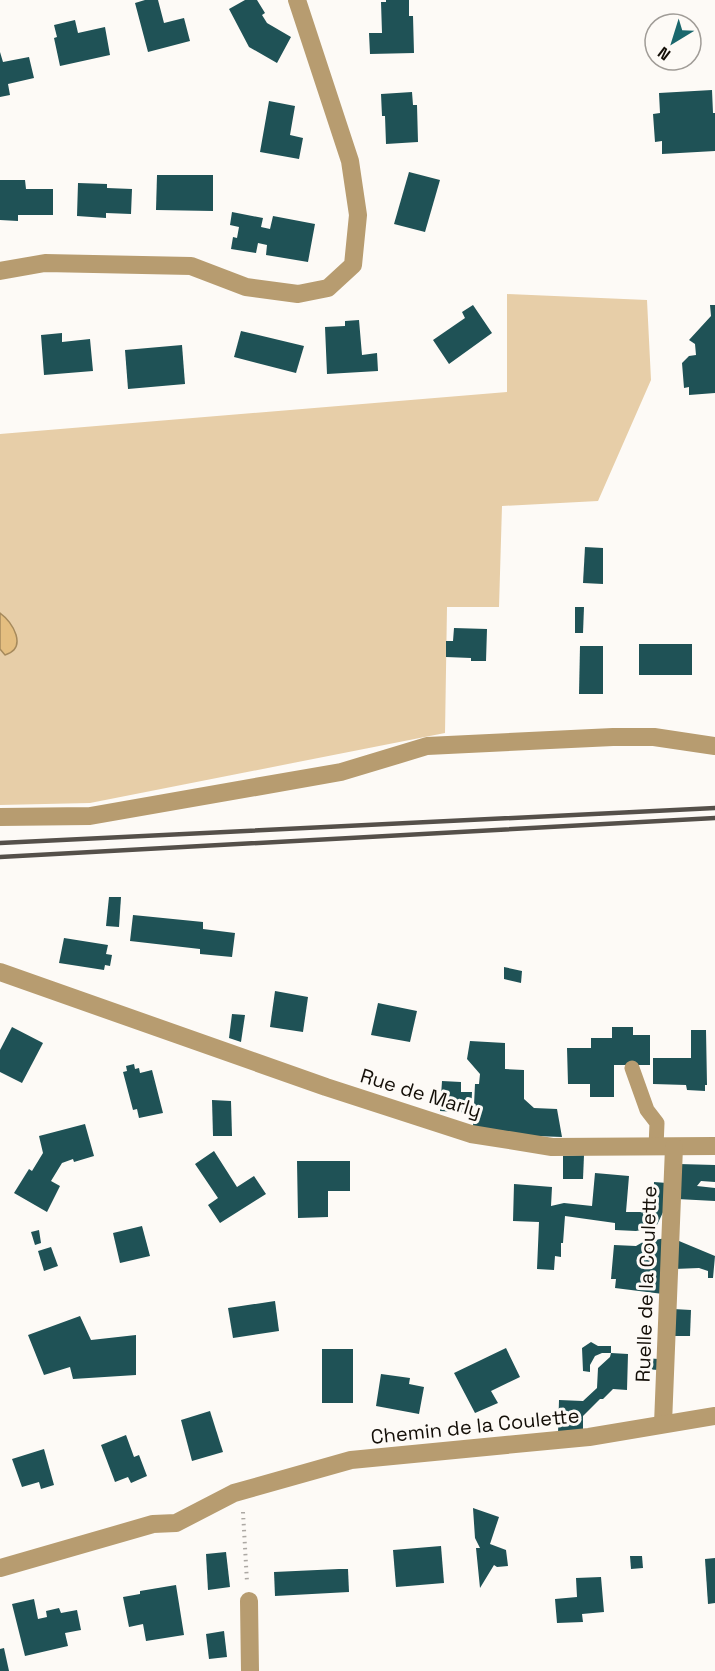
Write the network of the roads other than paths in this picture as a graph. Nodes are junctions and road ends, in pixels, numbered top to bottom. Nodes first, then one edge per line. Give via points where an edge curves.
1 (297, 0) edge
2 (0, 272) edge
3 (715, 746) edge
4 (0, 817) edge
5 (0, 972) edge
6 (632, 1068) dead end
7 (715, 1146) edge
8 (665, 1147) junction
9 (715, 1416) edge
10 (663, 1424) junction
11 (0, 1568) edge
12 (249, 1601) road end
13 (250, 1671) edge

1 - 2 street via 350,161 358,215 353,265 336,281 328,288 297,294 246,287 191,266 45,263
3 - 4 street via 654,737 613,737 426,746 341,772 90,816
5 - 8 street, Rue de Marly via 471,1134 552,1147
6 - 8 lane
7 - 8 street, Rue de Marly
8 - 10 street, Ruelle de la Coulette
9 - 10 street, Chemin de la Coulette
10 - 11 street, Chemin de la Coulette via 589,1437 351,1460 242,1491 176,1523 153,1524
12 - 13 street

